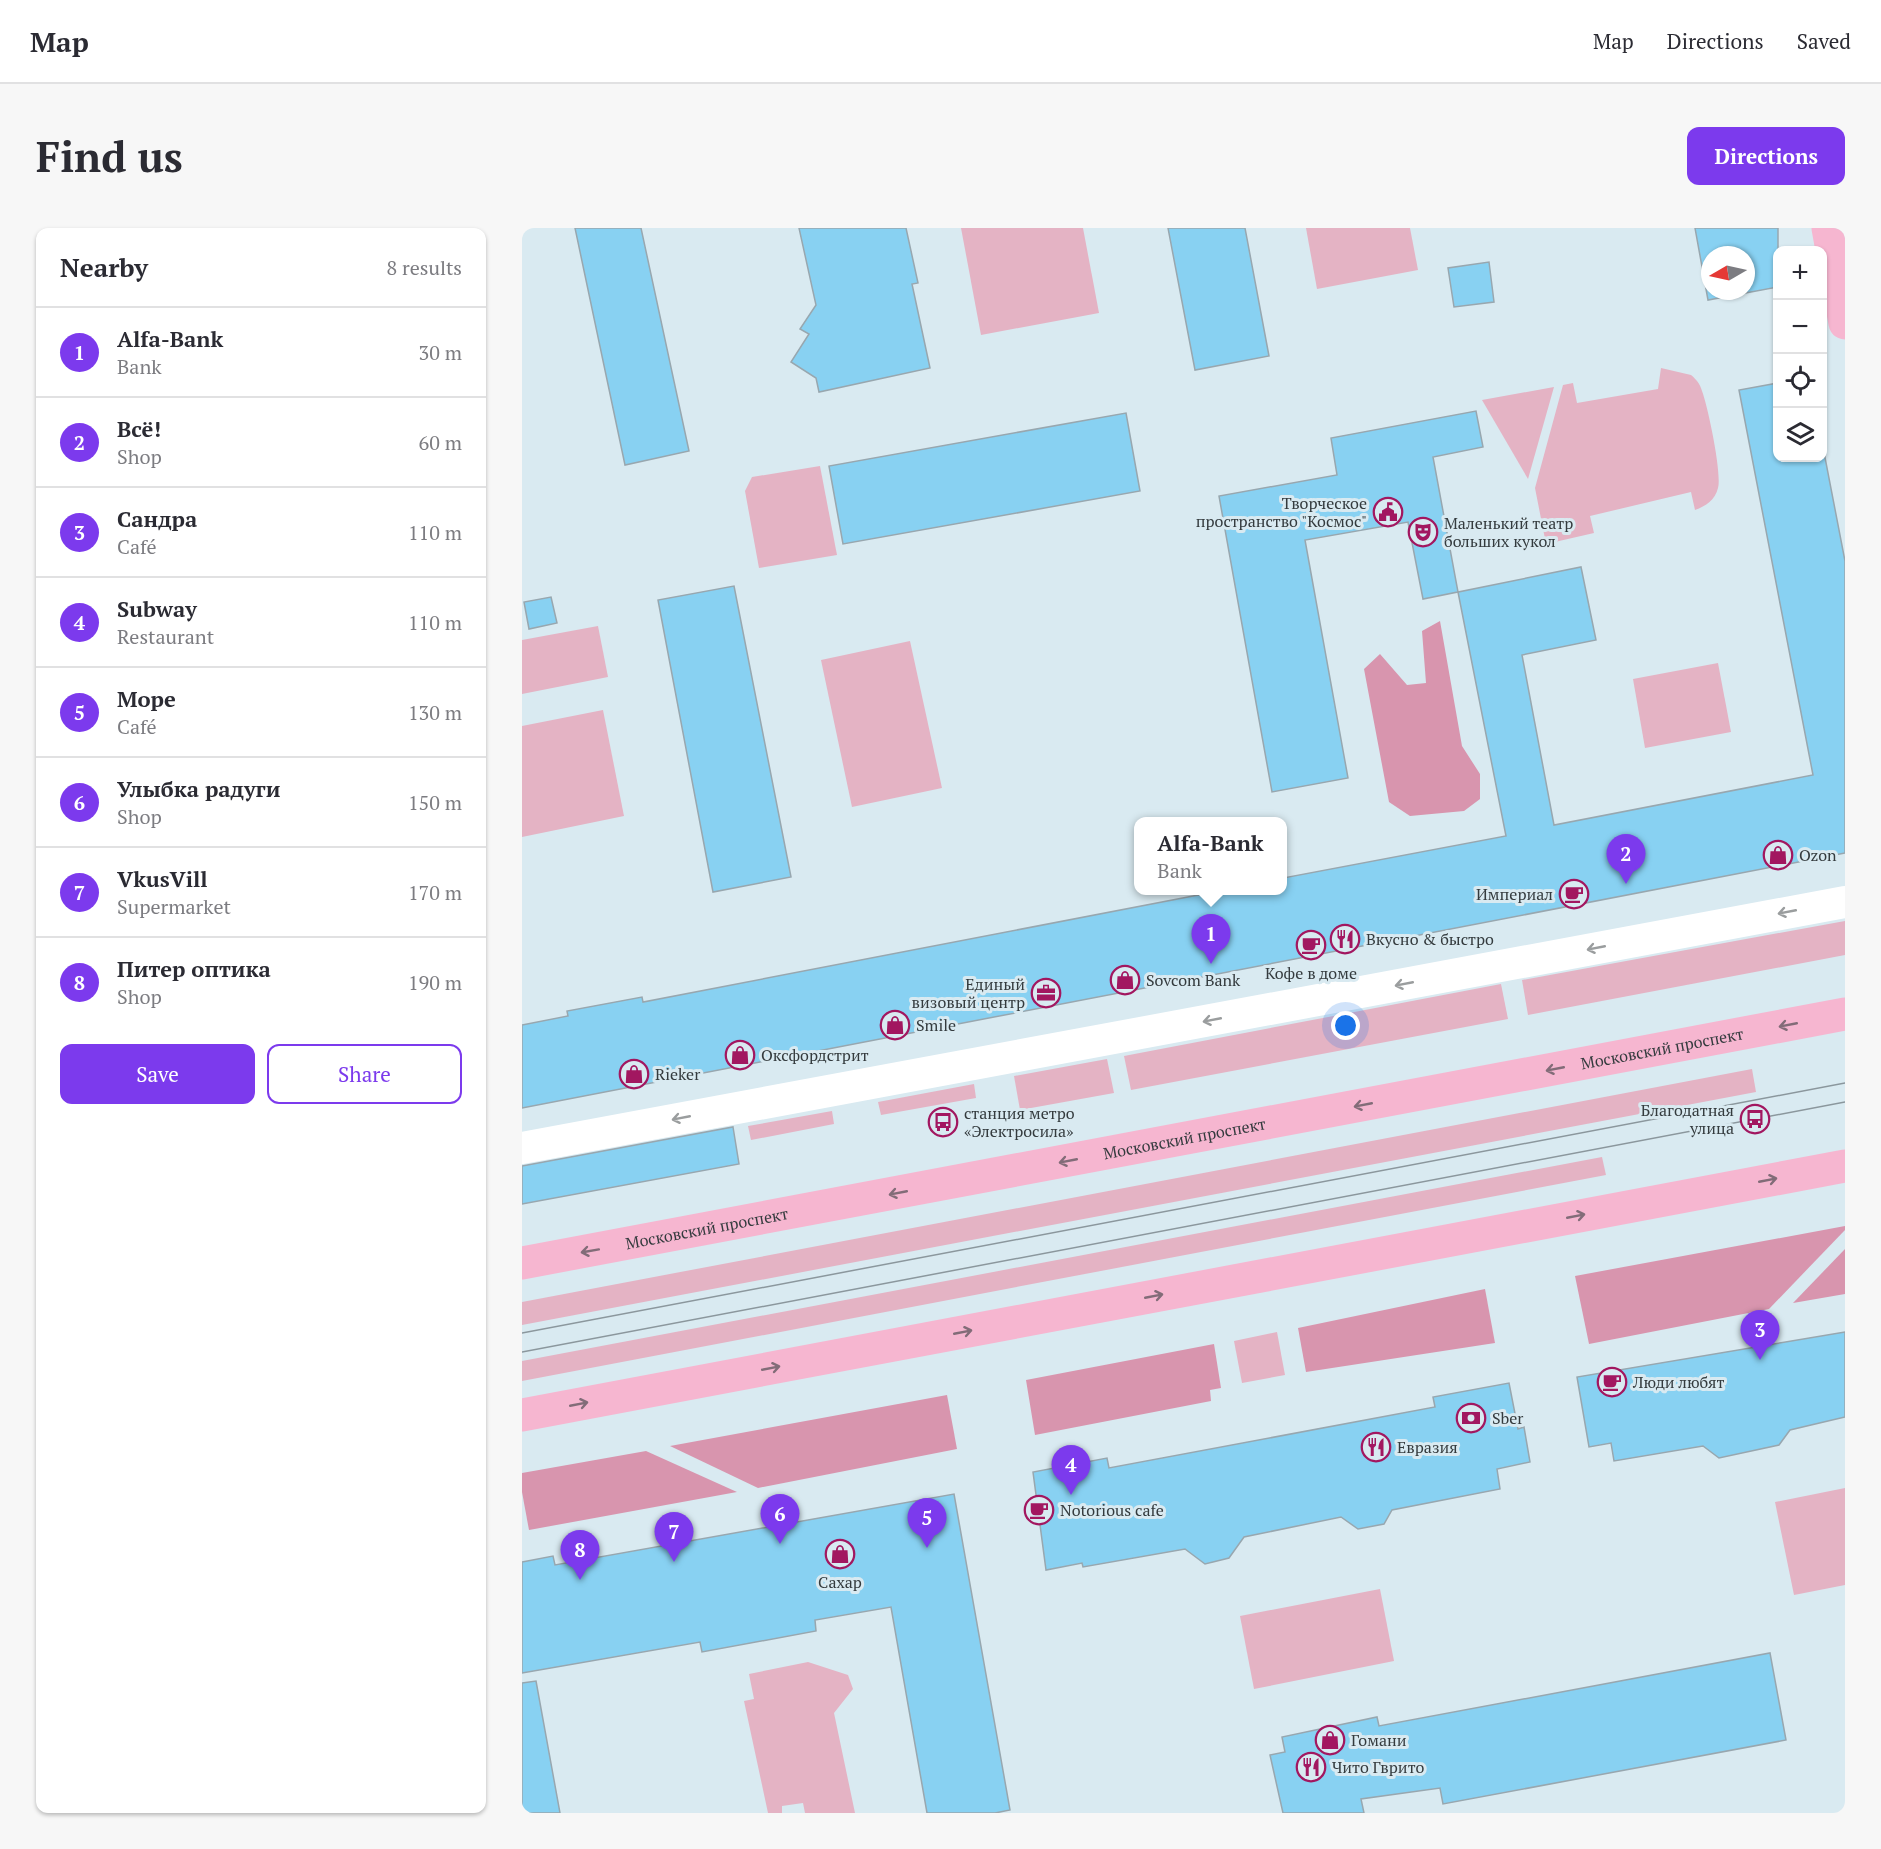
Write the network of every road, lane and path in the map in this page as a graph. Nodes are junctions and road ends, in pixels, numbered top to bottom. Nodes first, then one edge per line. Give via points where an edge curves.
1 (1828, 228) edge
2 (1845, 323) edge
3 (1845, 902) edge
4 (1845, 1014) edge
5 (522, 1148) edge
6 (1845, 1166) edge
7 (522, 1263) edge
8 (522, 1415) edge

1 - 2 main road
3 -> 5 street
4 -> 7 main road, Московский проспект
8 -> 6 main road

